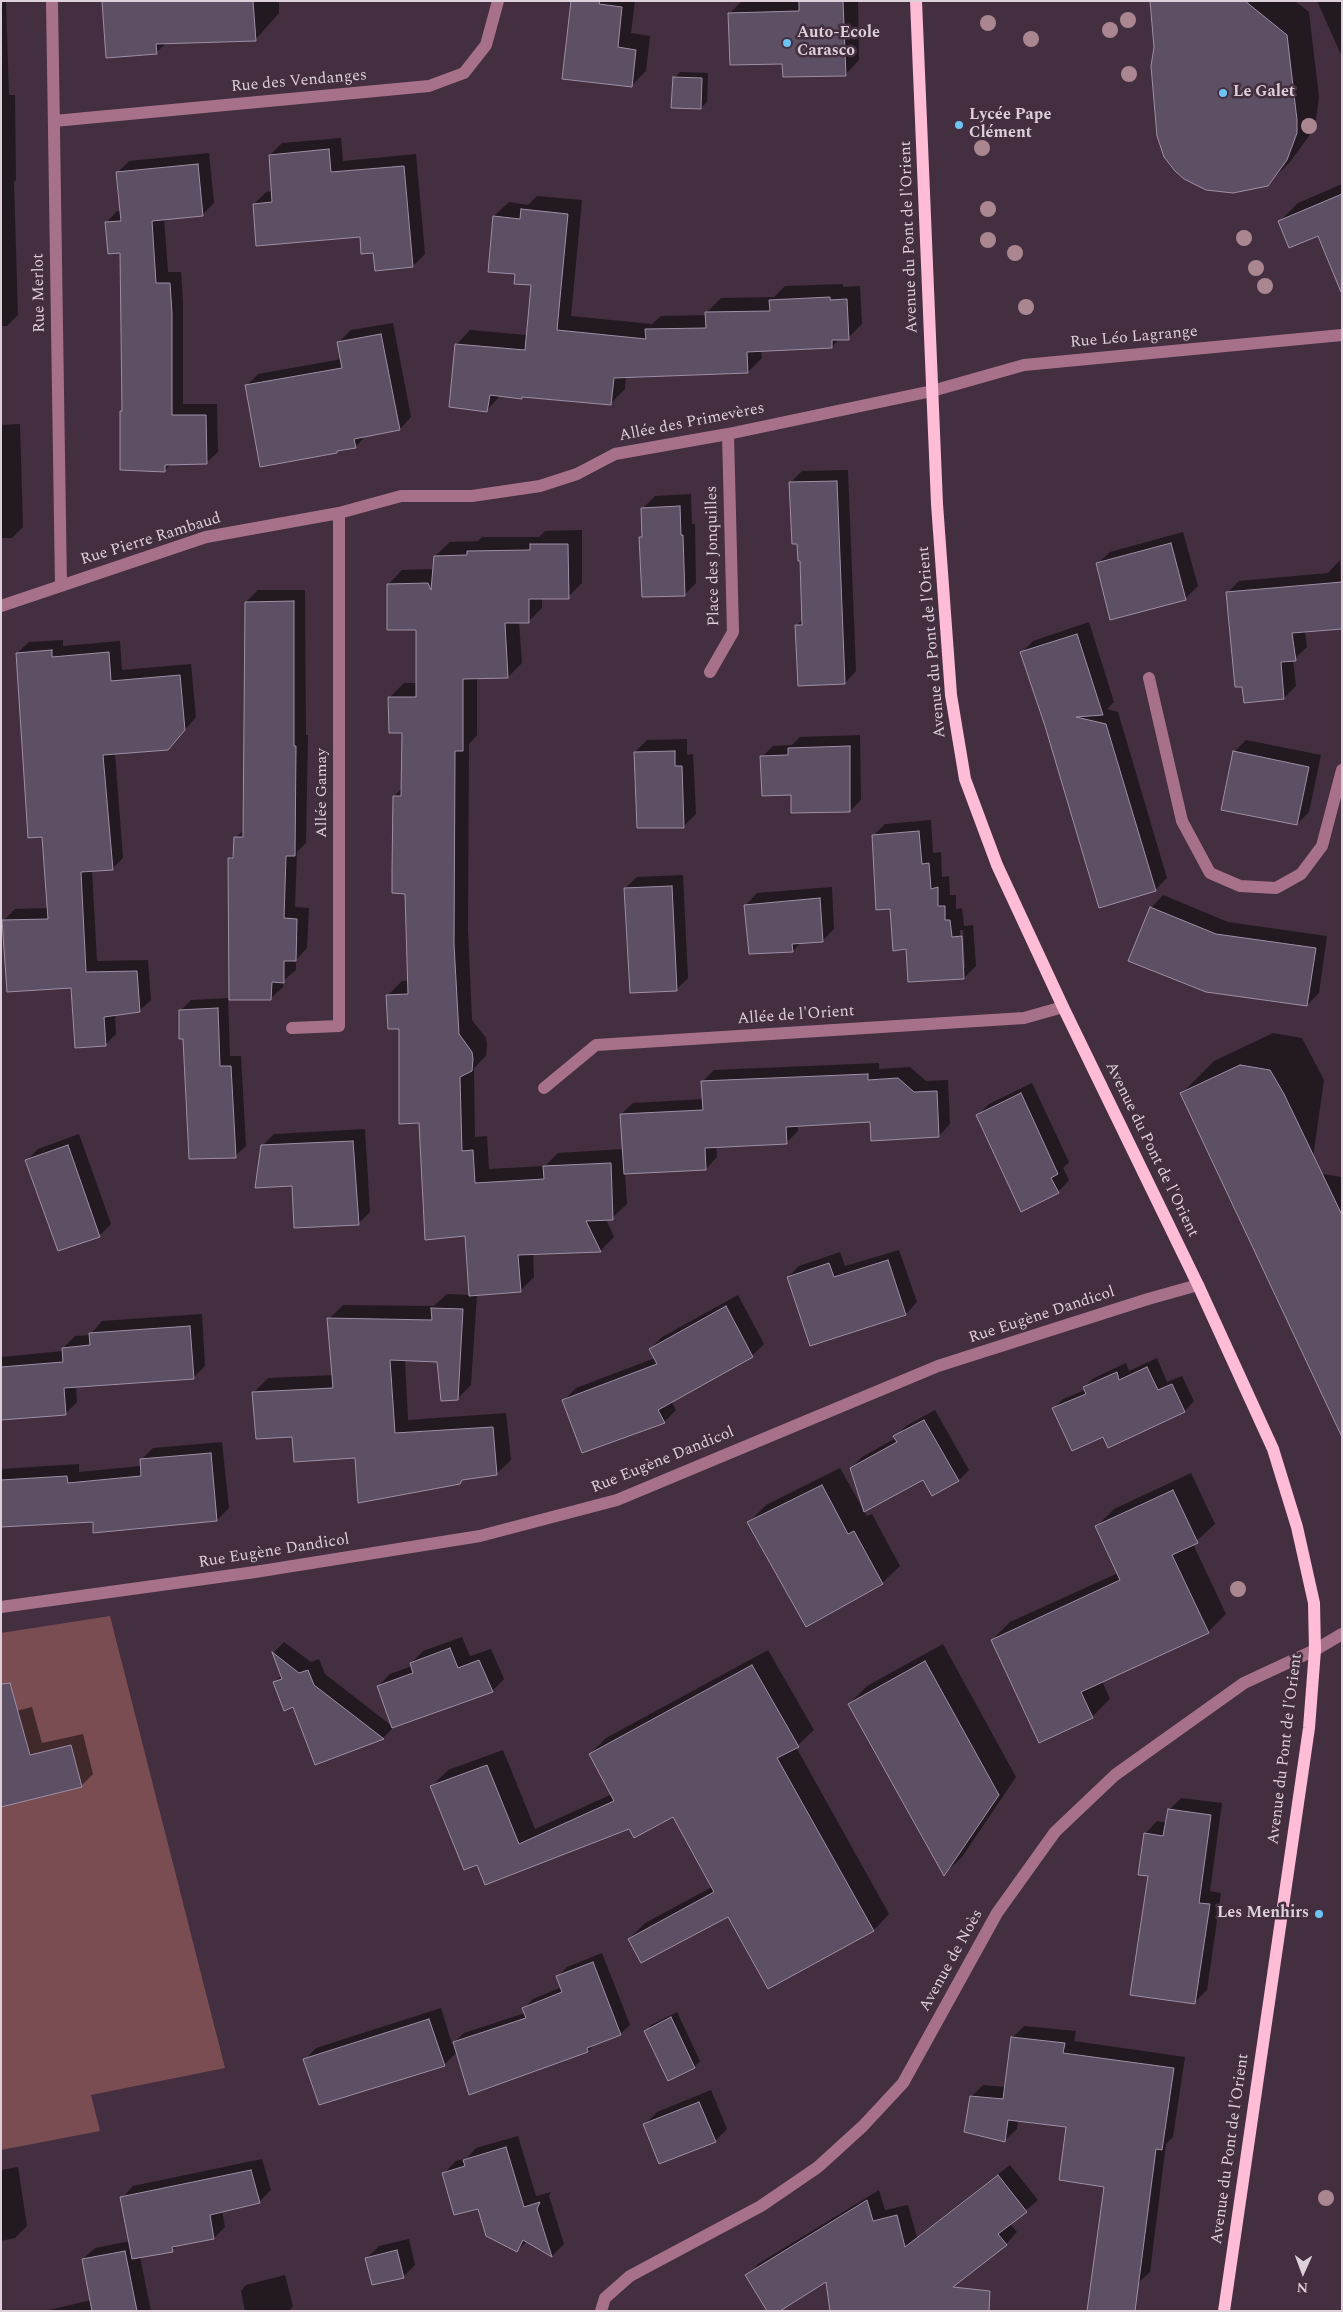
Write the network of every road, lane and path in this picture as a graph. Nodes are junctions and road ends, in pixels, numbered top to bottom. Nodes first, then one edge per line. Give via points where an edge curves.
1 (52, 1) edge
2 (498, 1) edge
3 (916, 1) edge
4 (54, 121) junction
5 (1342, 336) edge
6 (932, 391) junction
7 (728, 434) junction
8 (401, 496) joint
9 (338, 513) junction
10 (61, 585) junction
11 (1, 606) edge
12 (710, 672) dead end
13 (1149, 678) dead end
14 (1342, 770) edge
15 (1063, 1007) junction
16 (292, 1028) dead end
17 (544, 1088) dead end
18 (1198, 1285) junction
19 (1, 1607) edge
20 (1342, 1634) edge
21 (1315, 1650) junction
22 (601, 2311) edge
23 (1224, 2311) edge

1 - 4 street, Rue Merlot
2 - 4 street, Rue des Vendanges via 486,45 464,73 429,86
3 - 6 main road, Avenue du Pont de l'Orient
4 - 10 street, Rue Merlot
5 - 6 street, Rue Léo Lagrange via 1024,365
6 - 7 street, Allée des Primevères
6 - 15 main road, Avenue du Pont de l'Orient via 951,695 965,779 997,865
7 - 8 street, Allée des Primevères via 615,454 577,474 540,486 472,496
7 - 12 street, Place des Jonquilles via 733,632
8 - 9 street, Rue Pierre Rambaud
9 - 10 street, Rue Pierre Rambaud via 206,537
9 - 16 street, Allée Gamay via 339,1026
10 - 11 street, Rue Pierre Rambaud
13 - 14 street via 1182,821 1210,873 1240,886 1276,888 1301,874 1322,846
15 - 17 street, Allée de l'Orient via 1024,1018 596,1045
15 - 18 main road, Avenue du Pont de l'Orient
18 - 19 street, Rue Eugène Dandicol via 938,1366 617,1500 480,1536 255,1572
18 - 21 main road, Avenue du Pont de l'Orient via 1273,1449 1297,1527 1314,1603
20 - 21 street, Avenue de Noès
21 - 22 street, Avenue de Noès via 1244,1683 1115,1775 1055,1832 998,1913 903,2083 863,2126 818,2167 761,2206 630,2276 606,2298
21 - 23 main road, Avenue du Pont de l'Orient via 1309,1728

